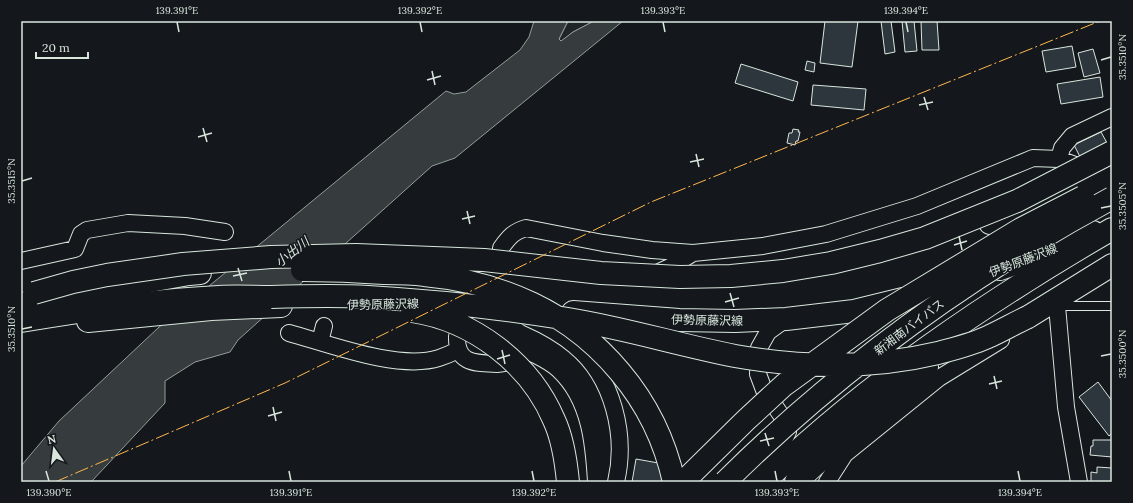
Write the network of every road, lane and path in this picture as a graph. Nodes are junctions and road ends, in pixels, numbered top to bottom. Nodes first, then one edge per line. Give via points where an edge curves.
1 (1112, 117) edge
2 (1112, 152) edge
3 (1059, 159) junction
4 (1109, 177) edge
5 (1112, 198) edge
6 (1112, 223) edge
7 (1112, 230) edge
8 (225, 232) dead end
9 (501, 248) dead end
10 (693, 253) junction
11 (21, 260) edge
12 (1112, 265) edge
13 (1112, 272) edge
14 (637, 282) junction
15 (25, 297) edge
16 (279, 301) junction
17 (1057, 306) junction
18 (1112, 306) edge
19 (507, 308) junction
20 (786, 319) junction
21 (21, 321) edge
22 (324, 326) dead end
23 (21, 331) edge
24 (288, 333) dead end
25 (320, 342) junction
26 (568, 482) edge
27 (579, 482) edge
28 (616, 482) edge
29 (674, 482) edge
30 (683, 482) edge
31 (725, 482) edge
32 (744, 482) edge
33 (764, 482) edge
34 (796, 482) edge
35 (827, 482) edge
36 (1079, 482) edge

1 - 3 street via 1072,136 1062,148
2 - 15 main road, bridge via 1017,201 926,238 838,261 783,271 680,277 477,260 349,255 183,264 107,274
3 - 4 street
3 - 10 street via 1033,158 917,206 826,234 763,246
4 - 14 main road via 931,246 837,271 734,284
4 - 30 main road, bridge via 1083,197 1022,229 881,314 784,385
5 - 31 main road, 新湘南バイパス, bridge via 1058,227 965,286 896,335 804,410
6 - 20 main road, 伊勢原藤沢線 via 1043,254 954,285 854,311
7 - 33 main road, bridge via 1036,274 948,331 821,430
7 - 34 main road, bridge via 908,380
8 - 11 street via 185,226 128,223 87,230 81,234 75,249
9 - 10 street via 508,237 526,228 602,244
10 - 14 street
12 - 16 main road, bridge via 1028,317 989,337 921,357 847,366 764,361 569,319 458,304 366,297
13 - 17 street
14 - 15 main road via 444,266 351,264 189,274
15 - 29 main road, bridge via 213,274 304,270 424,275 451,278 498,290 521,298 565,322 609,360 630,384 648,411 661,439
16 - 19 main road, 伊勢原藤沢線
16 - 21 main road via 219,297 167,301 114,306
16 - 23 main road via 136,315
16 - 26 main road, bridge via 419,312 447,320 474,332 498,347 532,382 545,400 555,420 561,441
17 - 18 lane
17 - 35 street via 939,378 845,454
17 - 36 street via 1066,407
19 - 20 main road, 伊勢原藤沢線 via 679,320
19 - 28 street via 550,328 575,346 596,368 609,393 618,423 620,451
20 - 32 street via 768,332 759,348 758,374 764,390 784,418 788,432 782,444
22 - 25 street
24 - 25 street
25 - 27 street via 379,358 418,361 438,359 458,343 463,357 470,362 508,363 532,372 547,382 568,413 575,440

